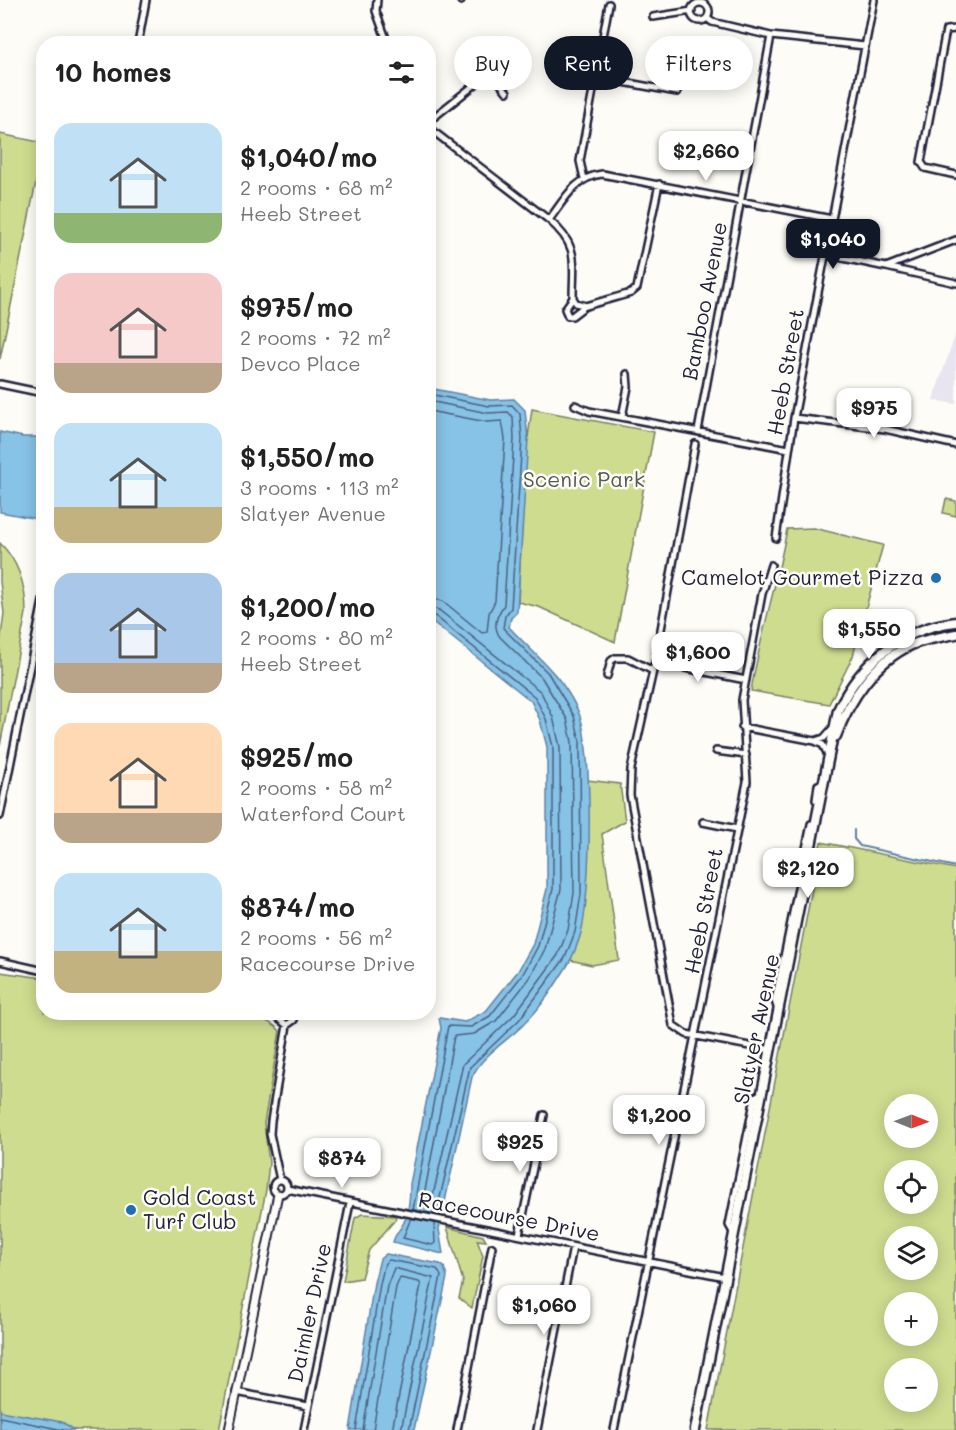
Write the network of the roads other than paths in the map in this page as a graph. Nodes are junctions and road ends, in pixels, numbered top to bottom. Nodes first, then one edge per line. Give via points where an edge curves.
1 (146, 0) edge
2 (377, 0) edge
3 (874, 0) edge
4 (703, 2) edge
5 (609, 4) dead end
6 (692, 11) junction
7 (653, 17) dead end
8 (707, 18) junction
9 (956, 29) edge
10 (139, 36) edge
11 (385, 36) edge
12 (603, 36) edge
13 (771, 36) junction
14 (865, 46) junction
15 (633, 84) edge
16 (468, 90) edge
17 (594, 90) edge
18 (677, 92) dead end
19 (436, 115) edge
20 (436, 133) edge
21 (956, 175) edge
22 (584, 179) junction
23 (659, 184) junction
24 (741, 201) junction
25 (832, 219) junction
26 (549, 220) junction
27 (956, 240) edge
28 (824, 254) junction
29 (885, 267) junction
30 (956, 283) edge
31 (573, 298) junction
32 (586, 306) junction
33 (627, 374) dead end
34 (0, 384) edge
35 (36, 392) edge
36 (575, 405) dead end
37 (622, 417) junction
38 (794, 417) junction
39 (698, 431) junction
40 (695, 444) dead end
41 (956, 445) edge
42 (789, 449) junction
43 (776, 538) dead end
44 (771, 565) dead end
45 (956, 622) edge
46 (956, 634) edge
47 (36, 636) edge
48 (655, 662) junction
49 (653, 670) junction
50 (607, 676) dead end
51 (746, 680) junction
52 (835, 723) junction
53 (742, 727) junction
54 (815, 741) junction
55 (833, 745) junction
56 (717, 751) dead end
57 (746, 756) junction
58 (830, 760) junction
59 (0, 816) edge
60 (703, 822) dead end
61 (737, 829) junction
62 (0, 961) edge
63 (36, 969) edge
64 (281, 1020) edge
65 (294, 1020) edge
66 (287, 1025) junction
67 (696, 1036) junction
68 (772, 1050) junction
69 (544, 1115) dead end
70 (280, 1180) junction
71 (287, 1189) junction
72 (278, 1194) junction
73 (350, 1203) junction
74 (519, 1235) junction
75 (492, 1247) dead end
76 (573, 1247) junction
77 (647, 1262) junction
78 (725, 1278) junction
79 (236, 1392) junction
80 (308, 1406) junction
81 (229, 1430) edge
82 (304, 1430) edge
83 (457, 1430) edge
84 (537, 1430) edge
85 (614, 1430) edge
86 (693, 1430) edge

1 - 10 street
2 - 11 street via 376,11
3 - 14 street, Heeb Street
4 - 6 street
4 - 8 street via 709,10
5 - 12 street
6 - 7 street
6 - 8 street via 697,20
8 - 13 street
9 - 21 street via 946,30 921,162 926,168
13 - 14 street
13 - 24 street, Bamboo Avenue
14 - 25 street, Heeb Street
15 - 18 street
16 - 19 street
17 - 22 street via 580,161
20 - 26 street
22 - 23 street via 602,174
22 - 26 street
23 - 24 street
23 - 32 street via 637,288
24 - 25 street
24 - 39 street, Bamboo Avenue
25 - 28 street, Heeb Street
26 - 31 street via 573,249
27 - 29 street
28 - 29 street
28 - 38 street, Heeb Street
29 - 30 street
31 - 32 street via 577,304
31 - 32 street via 565,309 568,316
33 - 37 street
34 - 35 street
36 - 37 street
37 - 39 street
38 - 41 street via 885,429
38 - 42 street, Heeb Street
39 - 42 street
40 - 48 street
42 - 43 street, Heeb Street
44 - 51 street, Heeb Street
45 - 52 main road, Slatyer Avenue via 921,630 876,656 852,682
46 - 55 main road, Slatyer Avenue via 910,646 874,672 844,716
47 - 59 street
48 - 49 street
48 - 51 street
49 - 50 street via 628,658 615,658
49 - 67 street via 631,769 630,795 670,1018 679,1031
51 - 53 street, Heeb Street
52 - 54 street via 824,738
52 - 55 main road, Slatyer Avenue
53 - 54 street
53 - 57 street, Heeb Street
54 - 58 street via 823,745
55 - 58 main road, Slatyer Avenue
56 - 57 street
57 - 61 street, Heeb Street via 747,782
58 - 68 main road, Slatyer Avenue
60 - 61 street
61 - 67 street, Heeb Street
62 - 63 street
64 - 66 street
65 - 66 street
66 - 70 street via 270,1134
67 - 68 street
67 - 77 street, Heeb Street
68 - 78 main road, Slatyer Avenue
69 - 74 street
70 - 71 street
70 - 72 street via 273,1186
71 - 72 street
71 - 73 street, Racecourse Drive
72 - 79 street
73 - 74 street, Racecourse Drive
73 - 80 street, Daimler Drive
74 - 76 street, Racecourse Drive
75 - 83 street
76 - 77 street, Racecourse Drive
76 - 84 street
77 - 78 street, Racecourse Drive
77 - 85 street, Heeb Street
78 - 86 main road, Slatyer Avenue
79 - 80 street
79 - 81 street
80 - 82 street, Daimler Drive

